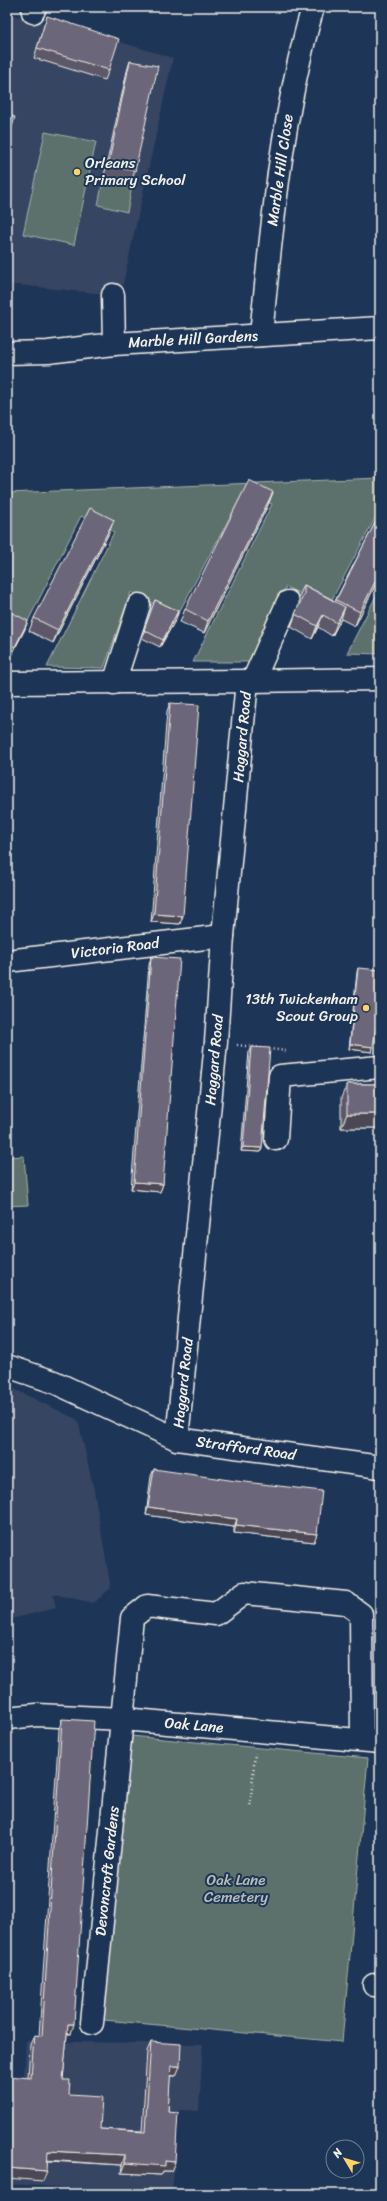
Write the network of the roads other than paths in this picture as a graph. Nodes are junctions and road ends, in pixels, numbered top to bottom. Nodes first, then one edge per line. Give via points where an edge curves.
1 (313, 7) edge
2 (113, 295) dead end
3 (380, 328) edge
4 (261, 334) junction
5 (114, 344) junction
6 (7, 353) edge
7 (288, 602) dead end
8 (139, 605) dead end
9 (380, 679) edge
10 (250, 681) junction
11 (114, 682) junction
12 (7, 683) edge
13 (223, 936) junction
14 (7, 961) edge
15 (380, 1067) edge
16 (276, 1139) dead end
17 (7, 1366) edge
18 (177, 1439) junction
19 (380, 1467) edge
20 (7, 1718) edge
21 (123, 1719) junction
22 (371, 1741) edge
23 (92, 2023) dead end

1 - 4 street, Marble Hill Close via 300,50 281,151
2 - 5 street
3 - 4 street, Marble Hill Gardens
4 - 5 street, Marble Hill Gardens
5 - 6 street, Marble Hill Gardens via 48,352
7 - 10 street
8 - 11 street
9 - 10 street, Haggard Road
10 - 11 street, Haggard Road
10 - 13 street, Haggard Road
11 - 12 street, Haggard Road
13 - 14 street, Victoria Road
13 - 18 street, Haggard Road via 216,1042
15 - 16 street via 280,1076
17 - 18 street, Strafford Road via 54,1382
18 - 19 street, Strafford Road
20 - 21 street, Oak Lane via 37,1715
21 - 22 street, Oak Lane
21 - 22 street, Devoncroft Gardens via 132,1618 147,1606 216,1614 244,1593 346,1603 361,1614
21 - 23 street, Devoncroft Gardens

